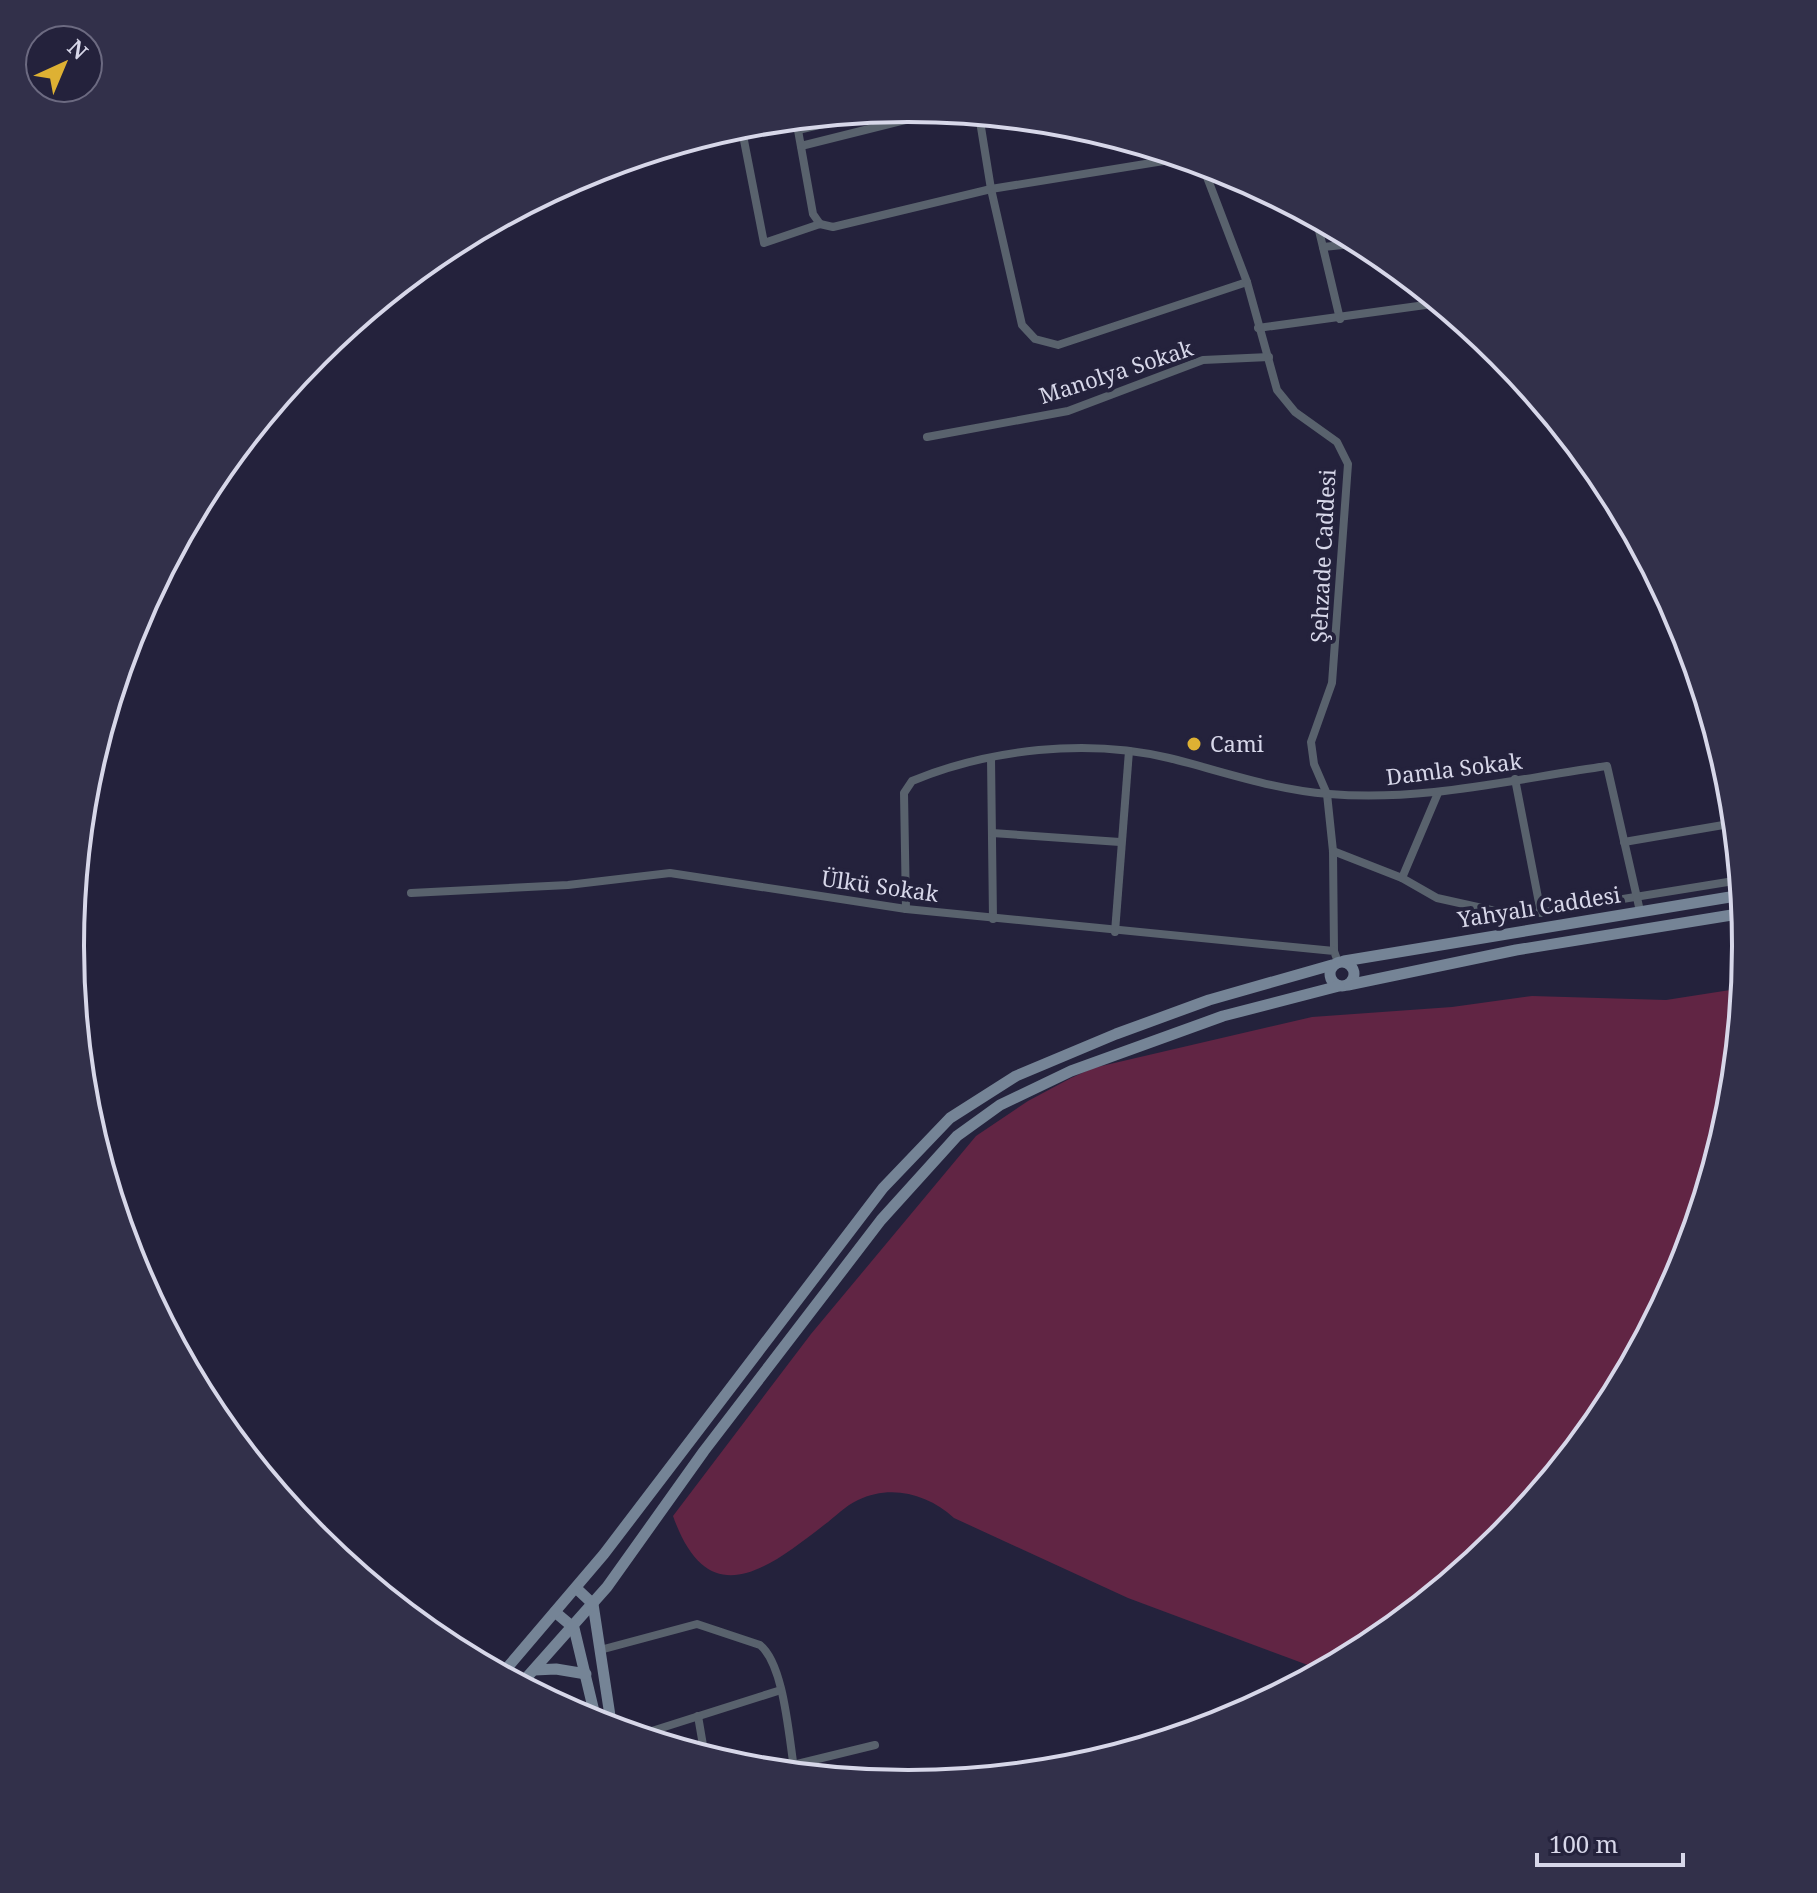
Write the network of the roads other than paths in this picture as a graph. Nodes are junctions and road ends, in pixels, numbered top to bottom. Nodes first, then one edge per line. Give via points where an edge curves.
1 (895, 122) edge
2 (981, 126) edge
3 (803, 129) edge
4 (798, 130) joint
5 (744, 139) edge
6 (801, 146) junction
7 (1160, 162) edge
8 (1208, 179) edge
9 (991, 189) junction
10 (820, 224) junction
11 (1319, 231) edge
12 (1342, 245) edge
13 (1323, 247) junction
14 (1247, 282) junction
15 (1426, 305) edge
16 (1340, 319) junction
17 (1258, 328) junction
18 (1269, 357) junction
19 (927, 437) dead end
20 (1129, 751) junction
21 (991, 758) junction
22 (1515, 779) junction
23 (1438, 793) junction
24 (1327, 794) junction
25 (1724, 825) edge
26 (992, 833) junction
27 (1120, 842) junction
28 (1624, 842) junction
29 (1333, 851) junction
30 (1402, 878) junction
31 (1730, 882) edge
32 (411, 893) dead end
33 (1637, 897) junction
34 (1731, 897) edge
35 (906, 909) junction
36 (1640, 911) junction
37 (1541, 913) junction
38 (1732, 915) edge
39 (993, 919) junction
40 (1115, 932) junction
41 (1337, 960) junction
42 (1344, 985) junction
43 (576, 1588) junction
44 (593, 1604) junction
45 (555, 1612) junction
46 (574, 1628) junction
47 (600, 1650) junction
48 (508, 1667) edge
49 (534, 1670) junction
50 (586, 1674) junction
51 (527, 1677) edge
52 (781, 1690) junction
53 (594, 1708) edge
54 (610, 1714) edge
55 (698, 1716) junction
56 (654, 1730) edge
57 (703, 1745) edge
58 (875, 1745) dead end
59 (793, 1763) edge
60 (809, 1765) edge

1 - 6 street
2 - 9 street
3 - 4 street
4 - 6 street
5 - 10 street via 764,243
6 - 10 street via 813,214
7 - 9 street
8 - 14 street, Şehzade Caddesi
9 - 10 street via 833,227
9 - 14 street via 1022,325 1046,344 1058,345
11 - 13 street
12 - 13 street
13 - 16 street
14 - 17 street, Şehzade Caddesi
15 - 16 street
16 - 17 street
17 - 18 street, Şehzade Caddesi
18 - 19 street, Manolya Sokak via 1203,360 1068,411
18 - 24 street, Şehzade Caddesi via 1282,398 1337,442 1348,464 1332,683 1311,742
20 - 21 street, Damla Sokak via 1057,750
20 - 24 street, Damla Sokak
20 - 27 street
21 - 26 street
21 - 35 street, Damla Sokak via 915,779 906,787
22 - 23 street, Damla Sokak
22 - 28 street, Damla Sokak via 1607,766
22 - 37 street
23 - 24 street, Damla Sokak
23 - 30 street
24 - 29 street, Şehzade Caddesi
25 - 28 street
26 - 27 street
26 - 39 street
27 - 40 street
28 - 33 street, Damla Sokak
29 - 30 street
29 - 41 street, Şehzade Caddesi
30 - 37 street via 1437,898 1518,916
31 - 33 street
32 - 35 street, Ülkü Sokak via 568,885 670,873
33 - 36 street, Damla Sokak
33 - 37 street
34 - 36 main road, Yahyalı Caddesi
35 - 39 street, Ülkü Sokak
36 - 41 main road, Yahyalı Caddesi
38 - 42 main road, Yahyalı Caddesi
39 - 40 street, Ülkü Sokak
40 - 41 street, Ülkü Sokak
41 - 42 main road via 1330,978
41 - 42 main road via 1351,966 1354,974
41 - 43 main road, Yahyalı Caddesi via 1116,1034 1016,1076 950,1118 883,1188
42 - 44 main road, Yahyalı Caddesi via 1223,1016 1071,1071 1000,1105 957,1136 881,1220
43 - 44 main road
43 - 45 main road, Yahyalı Caddesi
44 - 46 main road, Yahyalı Caddesi
44 - 47 main road
45 - 46 main road
45 - 48 main road, Yahyalı Caddesi
46 - 49 main road, Yahyalı Caddesi
46 - 50 main road
47 - 52 street via 697,1624 763,1647
47 - 54 main road
49 - 50 main road
49 - 51 main road, Yahyalı Caddesi
50 - 53 main road
52 - 55 street
52 - 59 street
55 - 56 street
55 - 57 street
58 - 60 street

